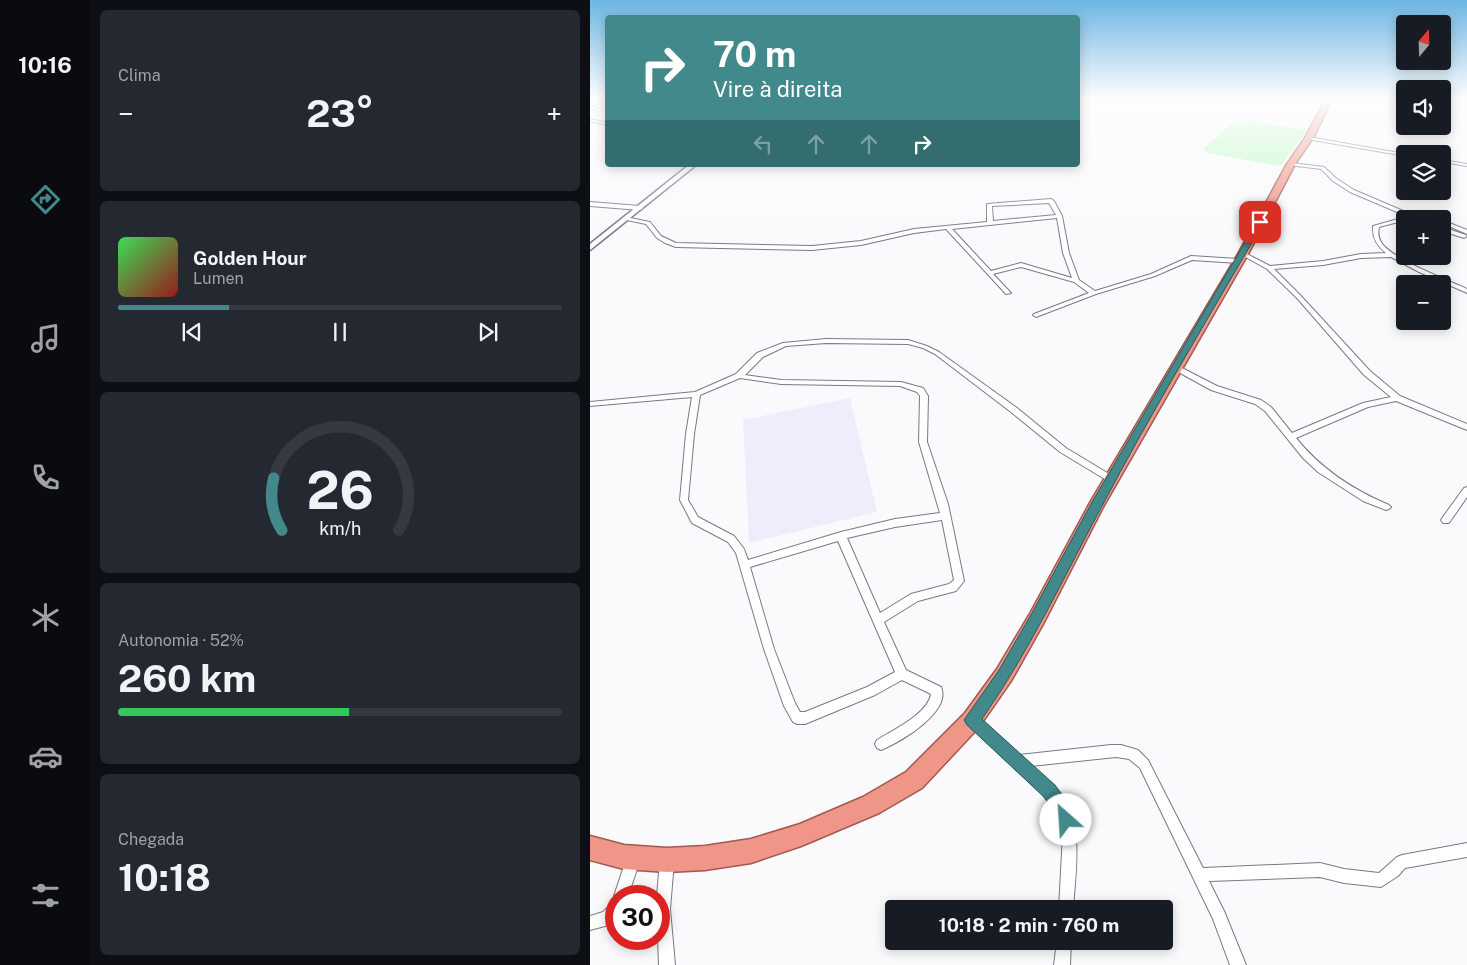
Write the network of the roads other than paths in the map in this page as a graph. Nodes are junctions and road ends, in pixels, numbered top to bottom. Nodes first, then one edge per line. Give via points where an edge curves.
1 (1304, 144) edge
2 (1347, 144) edge
3 (1396, 153) edge
4 (1451, 163) edge
5 (1291, 164) junction
6 (1467, 166) edge
7 (690, 167) edge
8 (590, 204) edge
9 (640, 208) junction
10 (1400, 210) edge
11 (1059, 216) junction
12 (624, 219) junction
13 (1396, 221) edge
14 (990, 222) junction
15 (1451, 225) edge
16 (948, 227) junction
17 (1460, 229) junction
18 (1451, 232) edge
19 (1467, 232) edge
20 (1454, 233) junction
21 (1467, 237) edge
22 (590, 248) edge
23 (1392, 255) junction
24 (1241, 257) junction
25 (1269, 268) junction
26 (989, 273) junction
27 (1076, 280) junction
28 (1467, 291) edge
29 (1008, 292) dead end
30 (1094, 293) junction
31 (1036, 315) dead end
32 (1177, 368) junction
33 (739, 376) junction
34 (696, 394) junction
35 (1397, 398) junction
36 (590, 404) edge
37 (1467, 427) edge
38 (1291, 437) junction
39 (1111, 479) junction
40 (1467, 490) edge
41 (1386, 507) dead end
42 (945, 516) junction
43 (1446, 520) dead end
44 (841, 536) junction
45 (744, 564) junction
46 (879, 620) junction
47 (902, 674) junction
48 (972, 720) junction
49 (881, 744) dead end
50 (1017, 761) junction
51 (590, 848) edge
52 (1467, 850) edge
53 (634, 858) junction
54 (667, 860) junction
55 (1200, 875) junction
56 (625, 885) edge
57 (1066, 900) edge
58 (605, 920) edge
59 (590, 922) edge
60 (1063, 950) edge
61 (667, 965) edge
62 (1062, 965) edge
63 (1238, 965) edge

1 - 5 highway
2 - 3 street
4 - 6 street
5 - 10 street via 1322,168 1352,191
5 - 24 highway
7 - 9 street
8 - 9 street
9 - 12 street
11 - 14 street
11 - 14 street via 1053,202 1048,201 989,205
11 - 27 street via 1066,253
12 - 16 street via 648,222 656,236 665,242 688,246 812,248 861,243
12 - 22 street
13 - 23 street via 1376,226 1375,231 1380,247
14 - 16 street
15 - 17 street
16 - 26 street
17 - 19 street
17 - 20 street
18 - 20 street
20 - 21 street
23 - 25 street
23 - 28 street via 1421,272
24 - 25 street
24 - 30 street via 1191,258 1153,275
24 - 32 highway
25 - 35 street via 1367,373
26 - 27 street via 1021,265
26 - 29 street
27 - 30 street
30 - 31 street
32 - 38 street via 1214,388 1258,402
32 - 39 highway
33 - 34 street
33 - 39 street via 760,355 785,344 908,342 937,353 1063,450
33 - 42 street via 781,382 901,384 920,390 925,404 924,442
34 - 36 street
34 - 45 street via 684,500 695,520 731,539 741,552
35 - 37 street
35 - 38 street via 1366,405
38 - 41 street via 1321,470 1366,499
39 - 48 highway via 1004,675
40 - 43 street
42 - 44 street via 895,523
42 - 46 street via 958,583 952,588 915,597
44 - 45 street
44 - 46 street
45 - 47 street via 770,649 797,718 805,718 870,691
46 - 47 street
47 - 49 street via 937,690 937,696 929,711 917,722
48 - 50 street
48 - 54 highway via 914,780 871,805 781,843 705,858
50 - 55 street via 1111,751 1138,755
50 - 57 street via 1049,790 1061,807 1070,833
51 - 53 highway
52 - 55 street via 1402,862 1381,880 1320,870
53 - 54 highway
53 - 56 street
54 - 61 street via 663,909
55 - 63 street
58 - 59 street
60 - 62 street

